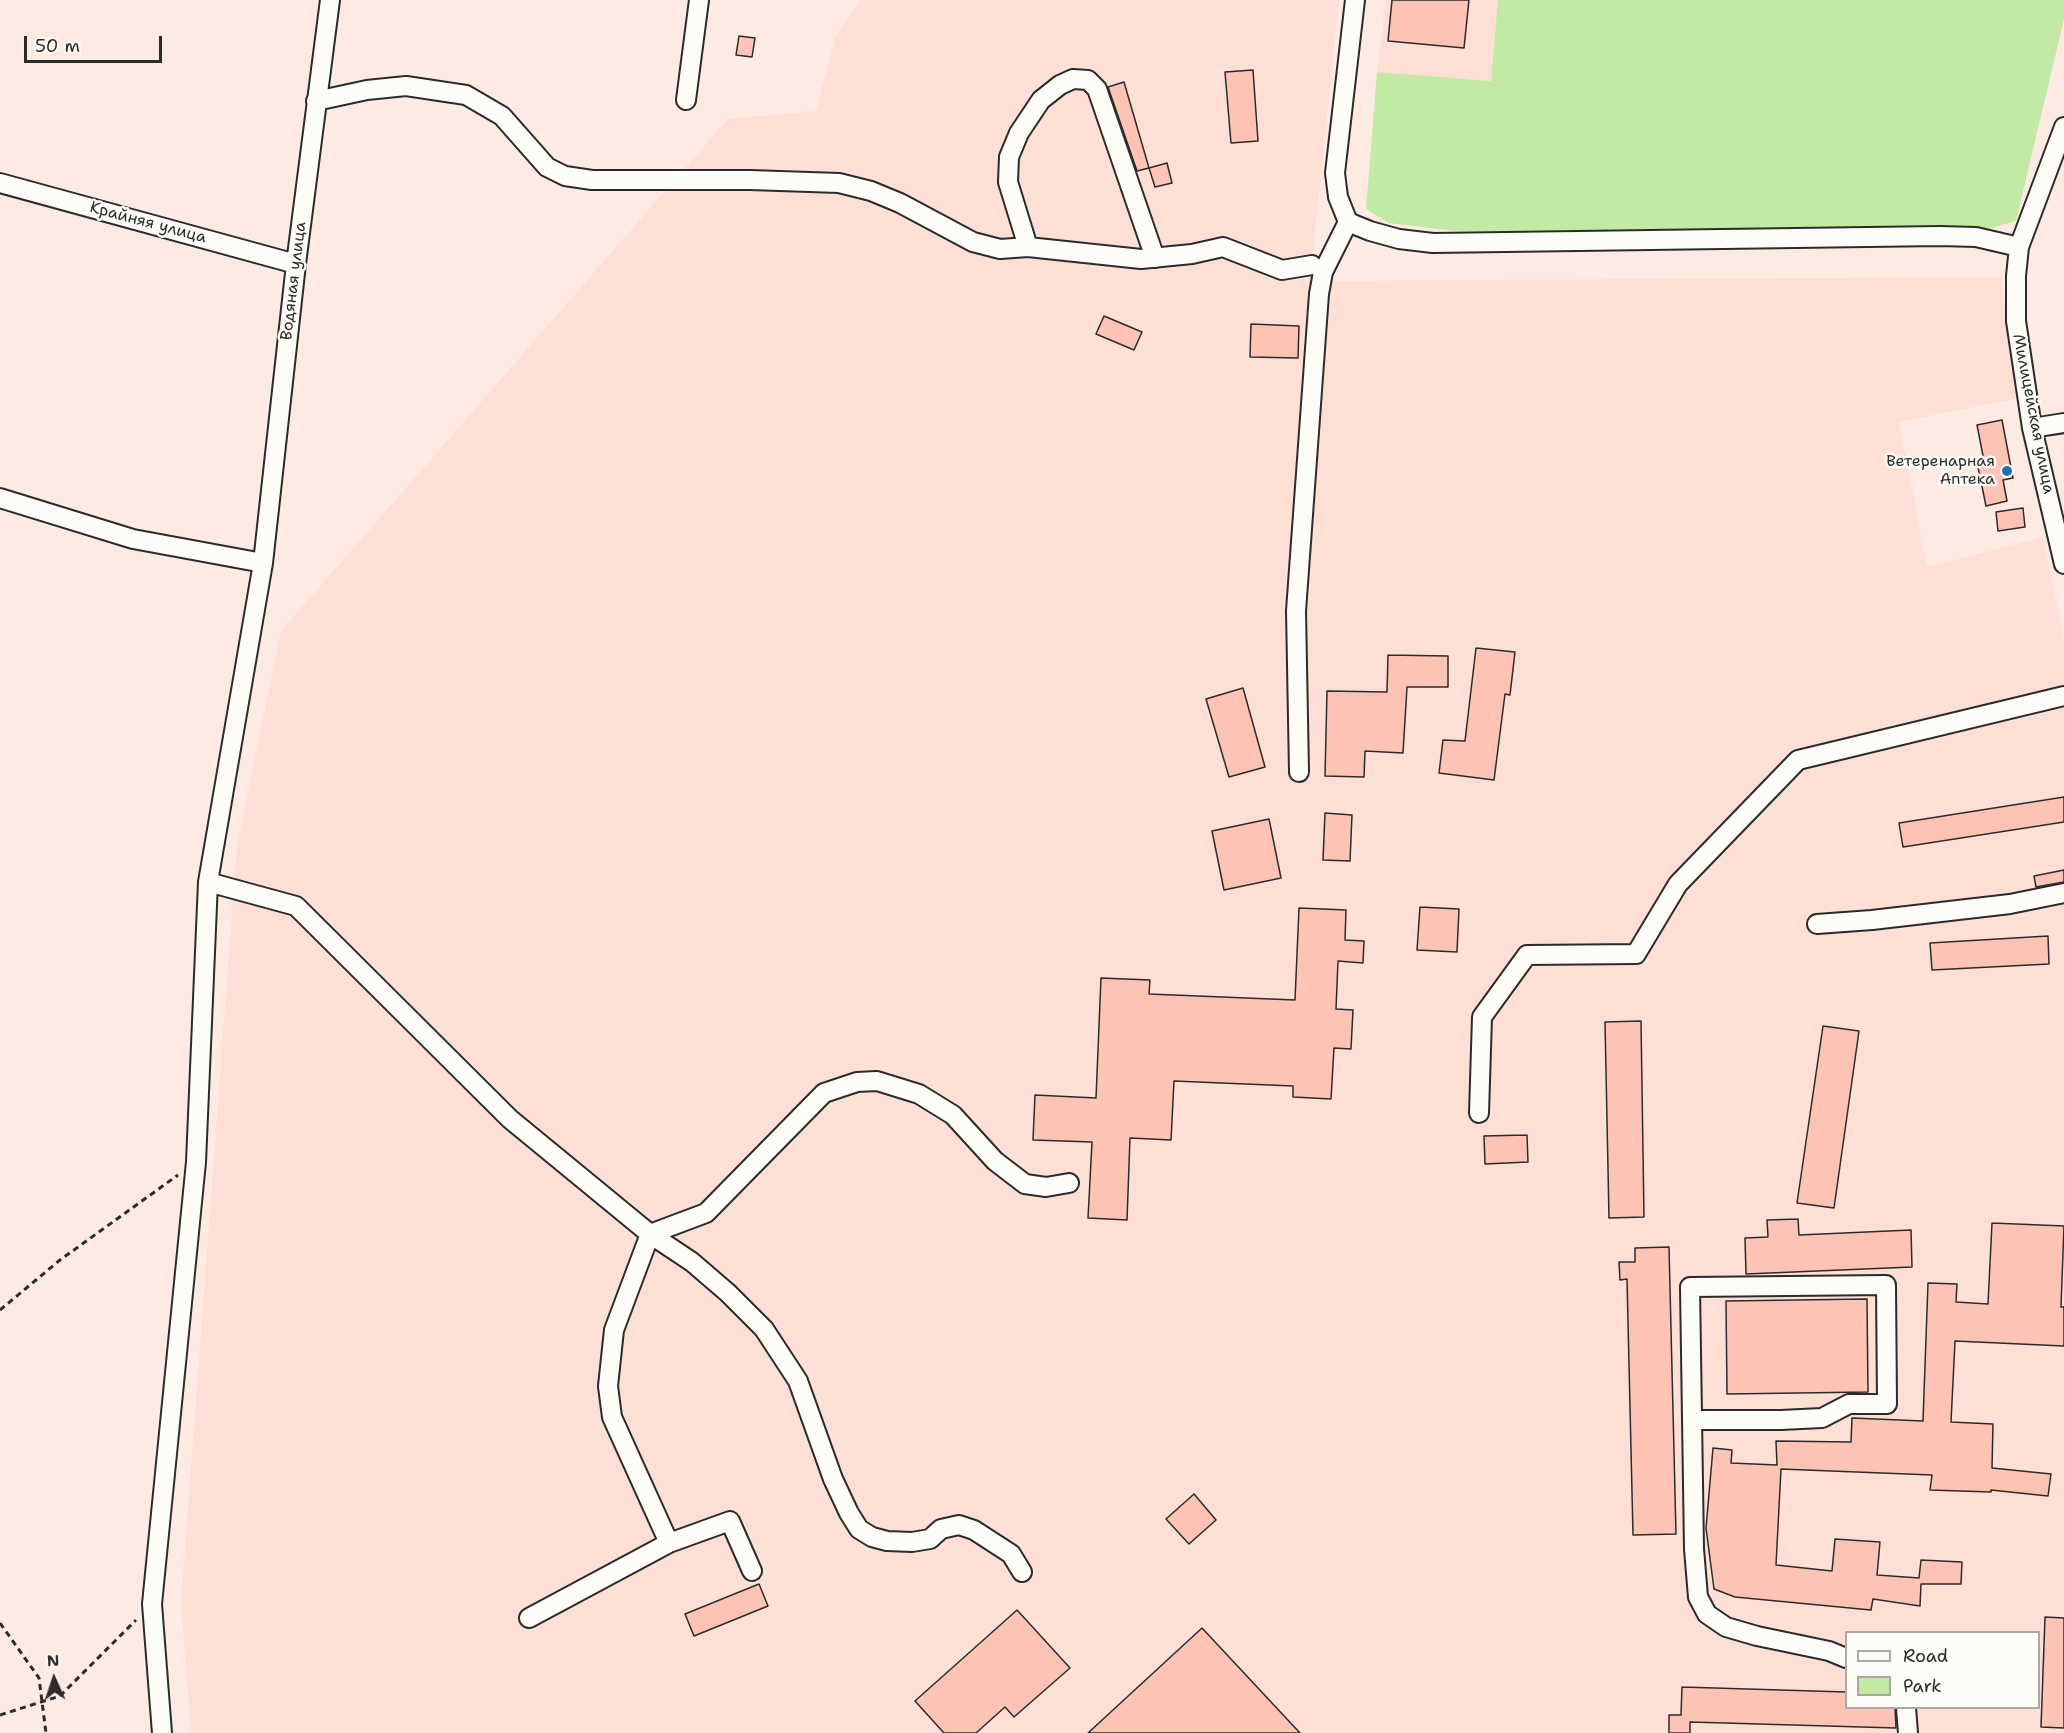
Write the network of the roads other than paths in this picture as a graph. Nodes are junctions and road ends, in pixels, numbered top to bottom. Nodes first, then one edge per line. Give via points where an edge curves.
1 (330, 0) edge
2 (699, 0) edge
3 (1355, 0) edge
4 (687, 100) dead end
5 (316, 101) junction
6 (2064, 127) edge
7 (0, 183) edge
8 (1348, 222) junction
9 (1028, 247) junction
10 (2019, 247) junction
11 (1155, 258) junction
12 (296, 264) junction
13 (1312, 265) dead end
14 (2064, 423) edge
15 (2032, 428) junction
16 (0, 498) edge
17 (263, 563) junction
18 (2064, 564) edge
19 (2064, 696) edge
20 (1299, 772) dead end
21 (208, 882) junction
22 (2064, 893) edge
23 (1817, 924) dead end
24 (1479, 1113) dead end
25 (1069, 1183) dead end
26 (650, 1234) junction
27 (1693, 1420) junction
28 (669, 1543) junction
29 (752, 1570) dead end
30 (1022, 1572) dead end
31 (529, 1618) dead end
32 (1845, 1658) edge
33 (1906, 1709) edge
34 (162, 1733) edge
35 (1908, 1733) edge

1 - 5 street, Водяная улица
2 - 4 street
3 - 8 street via 1335,173
5 - 9 street via 406,86 466,95 502,116 547,167 566,176 592,180 839,183 900,203 974,242 1000,249
5 - 12 street, Водяная улица
6 - 10 street, Милицейская улица
7 - 12 street, Крайняя улица
8 - 10 street via 1399,239 1433,243 1940,236 1976,237
8 - 20 street via 1323,272 1319,294 1296,611
9 - 11 street
9 - 11 street via 1008,182 1009,157 1019,133 1041,100 1073,79 1088,80 1097,89
10 - 15 street, Милицейская улица via 2016,321
11 - 13 street via 1223,247 1282,270
12 - 17 street, Водяная улица
14 - 15 street
15 - 18 street, Милицейская улица
16 - 17 street via 133,539
17 - 21 street, Водяная улица
19 - 24 street via 1798,760 1678,884 1636,954 1527,955 1482,1017
21 - 26 street via 296,906 510,1119
21 - 34 street, Водяная улица via 196,1162 152,1604
22 - 23 street via 2010,904
25 - 26 street via 1046,1187 1025,1184 995,1161 953,1115 919,1094 877,1081 857,1082 824,1093 706,1213
26 - 28 street via 614,1330 608,1386 612,1416
26 - 30 street via 692,1262 764,1329 798,1381 833,1479 859,1529 887,1541 912,1542 930,1539 941,1529 959,1525 1011,1554
27 - 27 street via 1690,1287 1886,1285 1887,1404 1849,1404 1822,1418
27 - 32 street via 1696,1576 1698,1597 1707,1614 1726,1627
28 - 29 street via 730,1521
28 - 31 street
33 - 35 street

